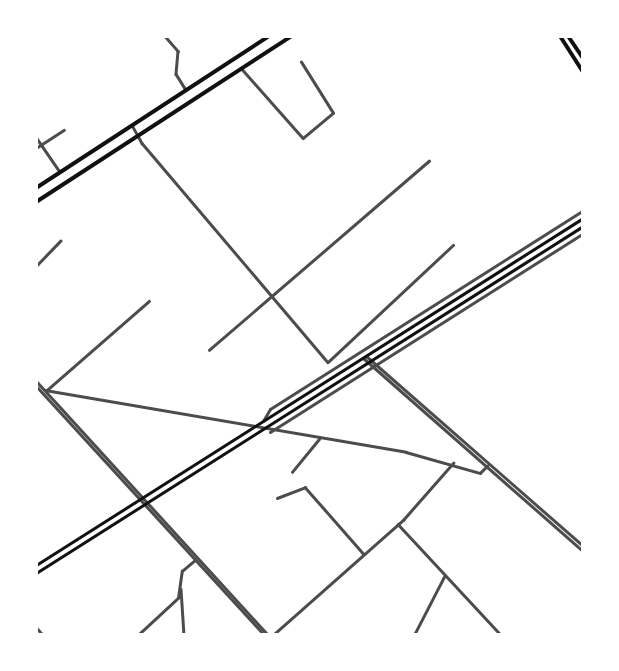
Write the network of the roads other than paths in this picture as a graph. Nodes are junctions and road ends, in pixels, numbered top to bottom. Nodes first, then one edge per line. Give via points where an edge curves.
1 (165, 36) edge
2 (269, 36) edge
3 (292, 36) edge
4 (560, 36) edge
5 (568, 36) edge
6 (583, 58) edge
7 (300, 62) dead end
8 (242, 69) junction
9 (583, 72) edge
10 (186, 90) junction
11 (132, 125) junction
12 (64, 130) dead end
13 (138, 136) junction
14 (36, 137) edge
15 (41, 144) junction
16 (36, 148) edge
17 (429, 161) dead end
18 (60, 172) junction
19 (36, 188) edge
20 (36, 202) edge
21 (583, 210) edge
22 (583, 218) edge
23 (583, 226) edge
24 (583, 233) edge
25 (60, 240) dead end
26 (453, 245) dead end
27 (36, 266) edge
28 (272, 295) junction
29 (149, 301) dead end
30 (208, 350) dead end
31 (364, 357) junction
32 (370, 361) junction
33 (374, 366) junction
34 (36, 381) edge
35 (37, 388) edge
36 (46, 390) junction
37 (262, 422) junction
38 (252, 429) junction
39 (261, 430) junction
40 (270, 432) junction
41 (319, 439) junction
42 (453, 463) junction
43 (487, 466) junction
44 (292, 472) dead end
45 (142, 498) junction
46 (277, 498) dead end
47 (146, 503) junction
48 (398, 524) junction
49 (583, 549) edge
50 (363, 553) junction
51 (197, 558) junction
52 (36, 565) edge
53 (36, 573) edge
54 (444, 577) junction
55 (180, 586) junction
56 (36, 627) edge
57 (43, 635) edge
58 (138, 635) edge
59 (184, 635) edge
60 (264, 635) edge
61 (268, 635) edge
62 (273, 635) edge
63 (414, 635) edge
64 (501, 635) edge

1 - 10 street via 178,51 176,74
2 - 10 main road
3 - 8 main road
4 - 9 main road
5 - 6 main road
7 - 8 street via 333,113 302,138
8 - 13 main road
10 - 11 main road
11 - 13 street
11 - 18 main road
12 - 15 street
13 - 20 main road
13 - 28 street
14 - 15 street
15 - 16 street
15 - 18 street
17 - 28 street
18 - 19 main road
21 - 37 street via 270,409
22 - 31 main road
23 - 32 main road
24 - 33 street
25 - 27 street
26 - 28 street via 328,362
28 - 30 street
29 - 36 street
31 - 32 street
31 - 37 main road
32 - 33 street
32 - 39 main road
33 - 40 street
33 - 43 street
33 - 49 street
34 - 36 street
35 - 36 street
35 - 45 street
36 - 38 street
36 - 45 street
37 - 38 main road
38 - 39 street
38 - 45 main road
39 - 40 street
39 - 47 main road
40 - 41 street
41 - 42 street
41 - 44 street
42 - 43 street via 480,473
42 - 48 street
43 - 49 street
45 - 47 street
45 - 52 main road
46 - 50 street via 305,486
47 - 51 street
47 - 53 main road
48 - 50 street
48 - 54 street
50 - 62 street
51 - 55 street via 182,572
51 - 60 street
51 - 61 street
54 - 63 street
54 - 64 street
55 - 58 street via 178,598
55 - 59 street
56 - 57 street

